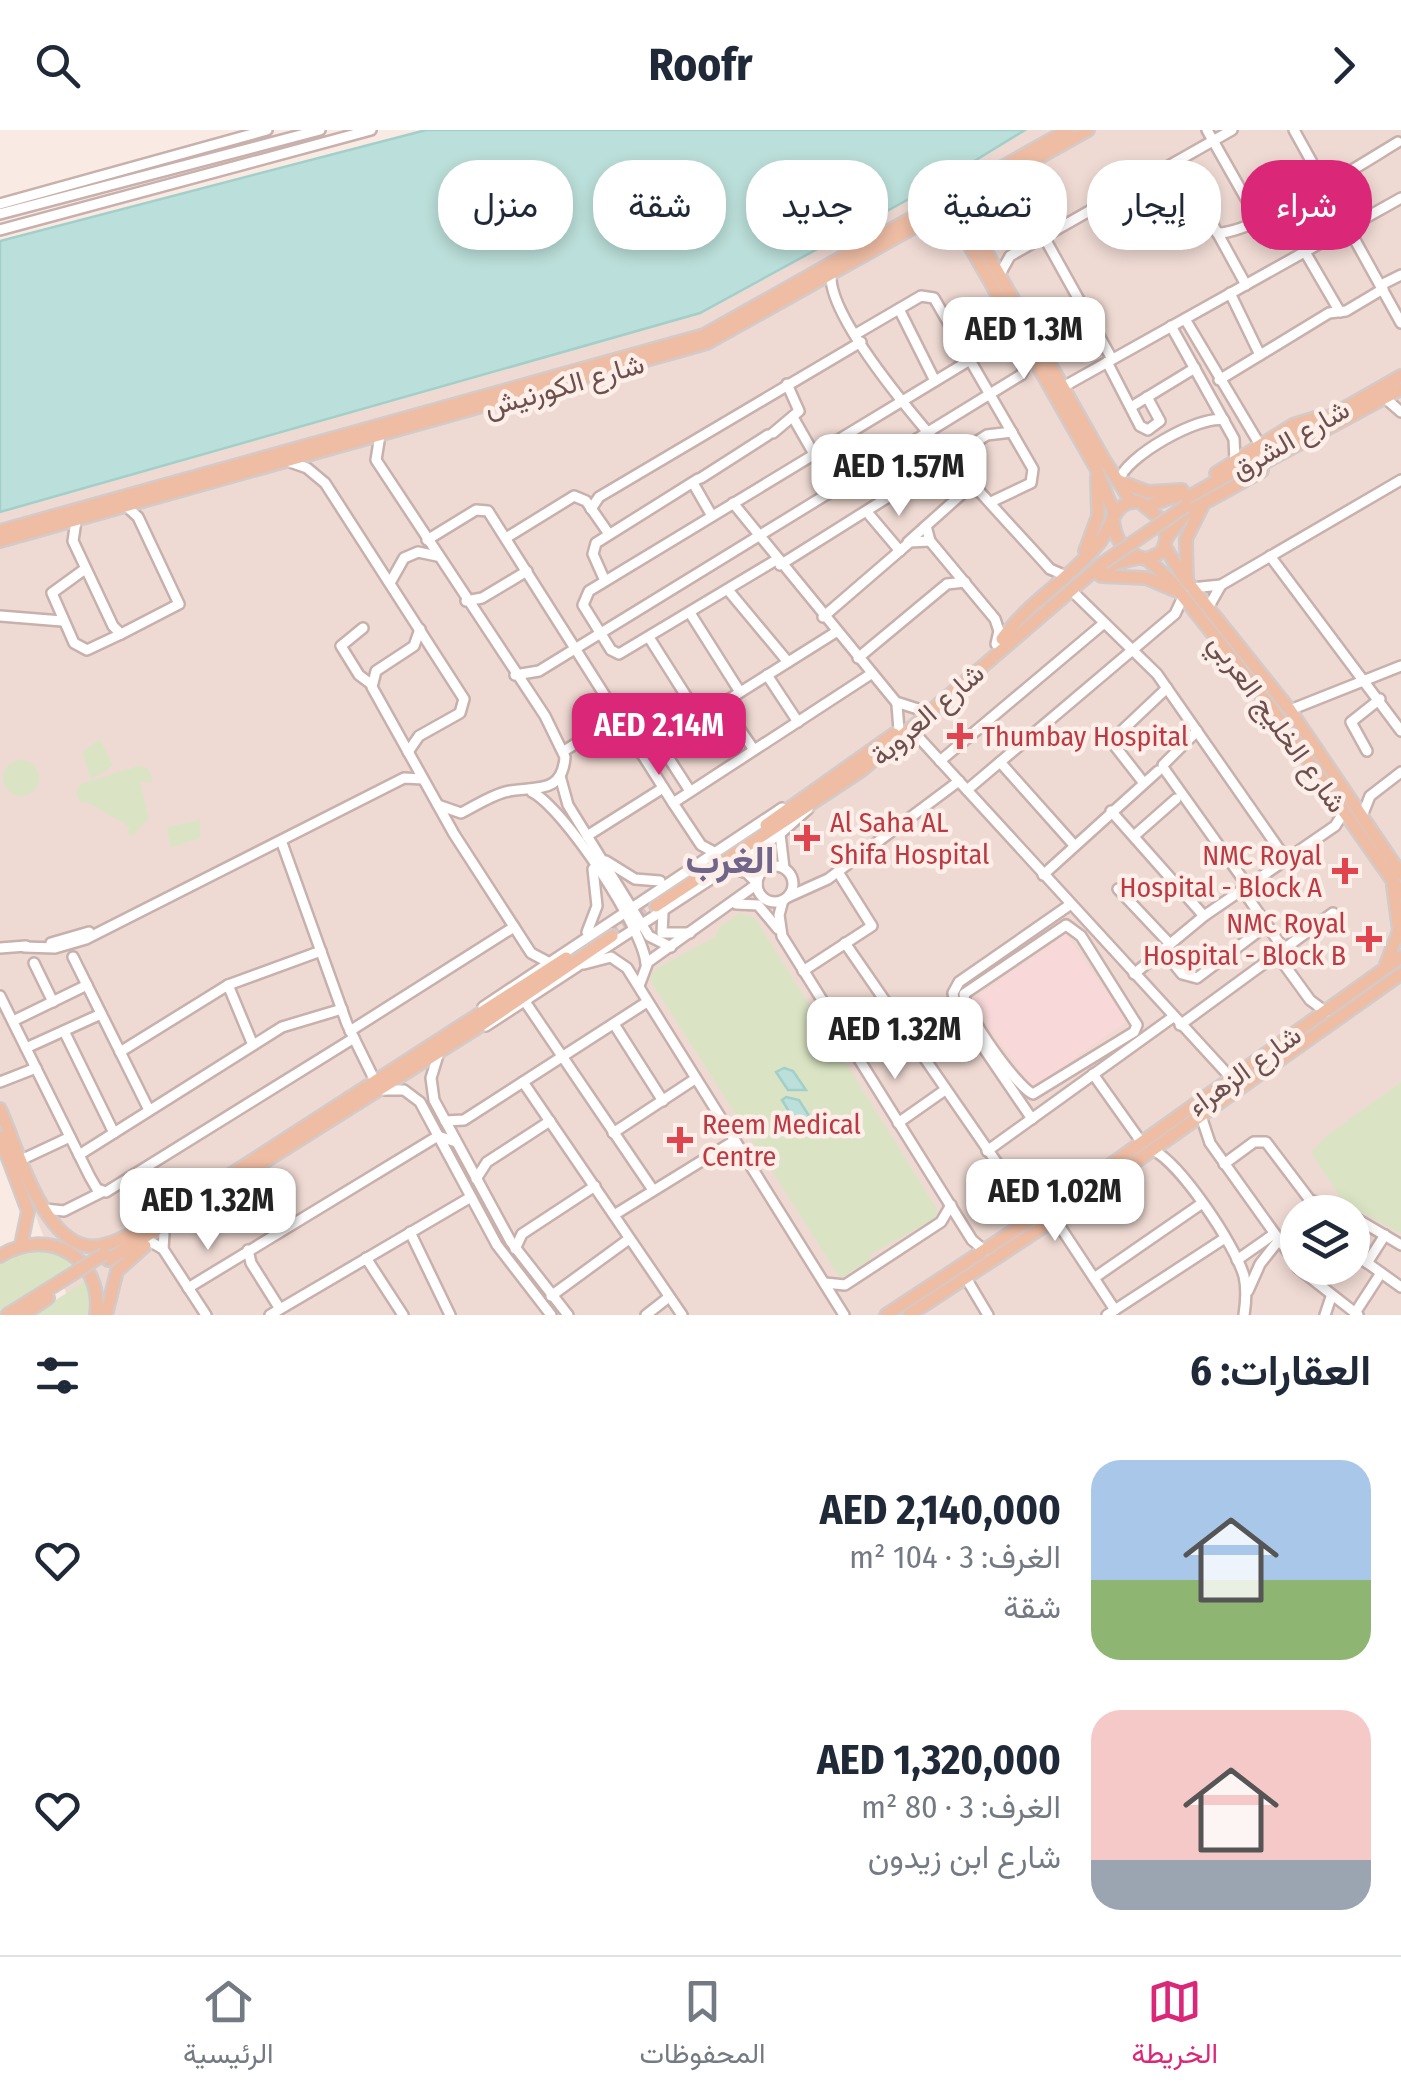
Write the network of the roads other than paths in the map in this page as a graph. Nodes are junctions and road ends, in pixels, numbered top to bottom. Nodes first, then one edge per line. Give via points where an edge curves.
1 (267, 130) edge
2 (320, 130) edge
3 (370, 130) edge
4 (1068, 130) edge
5 (1088, 130) edge
6 (1207, 130) edge
7 (1232, 130) edge
8 (1294, 130) edge
9 (1392, 130) edge
10 (1213, 141) junction
11 (1400, 145) edge
12 (180, 154) junction
13 (252, 154) junction
14 (1020, 160) edge
15 (1035, 160) edge
16 (1180, 160) edge
17 (1311, 160) edge
18 (1372, 160) edge
19 (216, 164) junction
20 (128, 183) junction
21 (1241, 190) edge
22 (1401, 198) edge
23 (0, 204) edge
24 (0, 214) edge
25 (1372, 215) edge
26 (908, 226) edge
27 (1241, 228) edge
28 (0, 230) edge
29 (908, 232) edge
30 (1221, 232) edge
31 (1232, 232) junction
32 (1221, 240) edge
33 (1224, 246) junction
34 (979, 250) edge
35 (986, 250) edge
36 (1021, 250) edge
37 (1051, 250) edge
38 (1309, 250) edge
39 (1361, 250) edge
40 (1305, 252) junction
41 (990, 254) junction
42 (1010, 256) junction
43 (831, 274) junction
44 (1000, 274) junction
45 (1401, 275) edge
46 (814, 284) junction
47 (1246, 285) junction
48 (1382, 287) junction
49 (1230, 294) junction
50 (834, 298) junction
51 (898, 309) junction
52 (1340, 312) junction
53 (1185, 319) junction
54 (1401, 323) edge
55 (1171, 326) junction
56 (858, 338) junction
57 (1035, 348) junction
58 (1260, 354) junction
59 (970, 360) junction
60 (1110, 360) junction
61 (1195, 368) junction
62 (1021, 374) junction
63 (1044, 376) junction
64 (1401, 376) edge
65 (1219, 380) junction
66 (935, 382) junction
67 (786, 384) junction
68 (1062, 387) junction
69 (1401, 390) edge
70 (989, 394) junction
71 (1148, 397) junction
72 (1385, 398) junction
73 (903, 401) junction
74 (998, 406) junction
75 (1131, 407) junction
76 (1401, 412) edge
77 (794, 419) junction
78 (1224, 420) junction
79 (1334, 420) junction
80 (928, 430) junction
81 (1012, 432) junction
82 (987, 434) junction
83 (380, 435) junction
84 (1234, 439) junction
85 (1255, 440) junction
86 (814, 454) junction
87 (951, 457) junction
88 (288, 461) junction
89 (1235, 461) junction
90 (1096, 468) junction
91 (966, 476) junction
92 (697, 480) junction
93 (1401, 480) edge
94 (1118, 481) junction
95 (1196, 486) junction
96 (967, 490) junction
97 (980, 490) junction
98 (1208, 500) junction
99 (1132, 501) junction
100 (991, 502) junction
101 (733, 503) junction
102 (1183, 504) joint
103 (126, 506) junction
104 (1148, 506) junction
105 (591, 509) junction
106 (867, 512) junction
107 (1114, 515) junction
108 (712, 516) junction
109 (76, 520) junction
110 (926, 526) junction
111 (0, 531) edge
112 (609, 534) junction
113 (756, 536) junction
114 (506, 538) junction
115 (427, 540) junction
116 (0, 541) edge
117 (930, 541) junction
118 (1166, 542) junction
119 (903, 548) junction
120 (438, 556) junction
121 (1270, 556) junction
122 (1143, 559) junction
123 (778, 562) junction
124 (1077, 564) junction
125 (951, 566) junction
126 (86, 569) junction
127 (526, 571) junction
128 (1066, 576) junction
129 (1096, 576) junction
130 (605, 581) junction
131 (965, 582) junction
132 (390, 583) junction
133 (947, 584) junction
134 (1221, 585) junction
135 (728, 590) junction
136 (1188, 590) junction
137 (1076, 594) junction
138 (466, 601) junction
139 (1208, 608) junction
140 (690, 614) junction
141 (0, 616) edge
142 (824, 617) junction
143 (62, 620) junction
144 (1103, 624) junction
145 (363, 628) dead end
146 (420, 629) junction
147 (599, 631) junction
148 (836, 632) junction
149 (121, 634) junction
150 (650, 638) junction
151 (1001, 643) junction
152 (575, 647) junction
153 (1131, 652) junction
154 (858, 658) junction
155 (788, 662) junction
156 (1401, 666) edge
157 (871, 674) junction
158 (515, 675) junction
159 (766, 675) junction
160 (1365, 682) junction
161 (371, 684) junction
162 (1167, 688) junction
163 (740, 692) junction
164 (1258, 692) junction
165 (1380, 699) junction
166 (896, 702) junction
167 (722, 704) junction
168 (1304, 707) junction
169 (921, 710) junction
170 (1290, 710) junction
171 (617, 715) junction
172 (700, 718) junction
173 (798, 722) junction
174 (1299, 722) junction
175 (905, 730) junction
176 (1197, 731) junction
177 (1401, 731) edge
178 (659, 743) junction
179 (754, 750) junction
180 (564, 751) junction
181 (1366, 751) dead end
182 (642, 754) junction
183 (411, 757) junction
184 (940, 761) junction
185 (1000, 762) junction
186 (1162, 768) junction
187 (1401, 772) edge
188 (560, 776) junction
189 (404, 778) junction
190 (423, 779) junction
191 (958, 781) junction
192 (1143, 782) junction
193 (663, 788) junction
194 (966, 790) junction
195 (529, 791) junction
196 (690, 791) junction
197 (1370, 796) junction
198 (1351, 798) junction
199 (1176, 799) dead end
200 (673, 803) junction
201 (807, 804) junction
202 (438, 805) junction
203 (1112, 811) junction
204 (1344, 812) junction
205 (462, 813) junction
206 (1362, 816) junction
207 (780, 834) junction
208 (587, 836) junction
209 (1134, 836) junction
210 (282, 843) junction
211 (1074, 845) junction
212 (712, 851) junction
213 (466, 854) junction
214 (596, 859) junction
215 (1286, 859) junction
216 (729, 867) junction
217 (788, 872) junction
218 (838, 872) junction
219 (1397, 873) edge
220 (1043, 875) junction
221 (667, 880) junction
222 (757, 884) junction
223 (816, 886) junction
224 (1244, 887) junction
225 (1118, 890) dead end
226 (1401, 893) edge
227 (786, 898) junction
228 (734, 904) junction
229 (1070, 904) junction
230 (658, 906) junction
231 (626, 908) junction
232 (1334, 913) dead end
233 (1204, 916) junction
234 (1267, 925) junction
235 (514, 927) junction
236 (638, 928) junction
237 (1092, 928) junction
238 (693, 932) junction
239 (586, 934) junction
240 (610, 934) tunnel mouth
241 (782, 936) junction
242 (1081, 936) junction
243 (845, 943) junction
244 (1166, 946) junction
245 (670, 947) junction
246 (0, 948) edge
247 (321, 952) junction
248 (532, 952) junction
249 (1281, 954) junction
250 (73, 957) dead end
251 (1401, 957) edge
252 (546, 961) junction
253 (34, 963) dead end
254 (584, 964) junction
255 (646, 964) junction
256 (530, 971) junction
257 (804, 971) junction
258 (1134, 974) junction
259 (1393, 977) edge
260 (974, 978) junction
261 (87, 985) junction
262 (228, 986) junction
263 (639, 988) junction
264 (0, 996) edge
265 (53, 1002) junction
266 (526, 1002) junction
267 (647, 1002) junction
268 (342, 1008) junction
269 (1326, 1012) junction
270 (101, 1014) junction
271 (13, 1021) junction
272 (1176, 1021) junction
273 (474, 1024) junction
274 (614, 1024) junction
275 (64, 1031) junction
276 (352, 1034) junction
277 (1123, 1037) junction
278 (253, 1045) junction
279 (1132, 1047) junction
280 (26, 1048) junction
281 (120, 1052) junction
282 (439, 1052) junction
283 (562, 1057) junction
284 (36, 1068) junction
285 (1093, 1074) junction
286 (1232, 1079) junction
287 (0, 1082) edge
288 (523, 1082) junction
289 (701, 1084) junction
290 (377, 1085) junction
291 (1016, 1086) junction
292 (945, 1090) junction
293 (662, 1100) junction
294 (0, 1109) edge
295 (149, 1110) junction
296 (1200, 1116) junction
297 (1032, 1119) junction
298 (445, 1121) junction
299 (550, 1121) junction
300 (898, 1123) junction
301 (114, 1133) junction
302 (613, 1133) junction
303 (70, 1136) junction
304 (438, 1136) junction
305 (0, 1138) edge
306 (734, 1141) junction
307 (456, 1142) junction
308 (1147, 1146) junction
309 (988, 1151) junction
310 (79, 1154) junction
311 (23, 1159) junction
312 (487, 1162) junction
313 (468, 1163) junction
314 (1224, 1164) junction
315 (238, 1175) junction
316 (476, 1179) junction
317 (595, 1186) junction
318 (653, 1190) junction
319 (102, 1192) junction
320 (1306, 1195) edge
321 (471, 1196) junction
322 (1201, 1204) junction
323 (950, 1206) junction
324 (43, 1208) junction
325 (614, 1215) junction
326 (1035, 1218) junction
327 (1055, 1220) junction
328 (1370, 1226) edge
329 (410, 1232) junction
330 (505, 1233) junction
331 (164, 1234) junction
332 (522, 1234) junction
333 (1385, 1235) junction
334 (1277, 1237) junction
335 (630, 1238) junction
336 (1224, 1238) junction
337 (1280, 1241) edge
338 (151, 1242) junction
339 (1401, 1244) edge
340 (21, 1246) junction
341 (514, 1248) junction
342 (164, 1249) junction
343 (248, 1250) junction
344 (985, 1251) junction
345 (0, 1256) edge
346 (107, 1258) junction
347 (366, 1258) junction
348 (1370, 1258) edge
349 (1264, 1261) junction
350 (1238, 1262) junction
351 (1280, 1262) edge
352 (1370, 1265) edge
353 (1381, 1273) junction
354 (74, 1277) junction
355 (966, 1278) junction
356 (1094, 1278) junction
357 (822, 1282) junction
358 (1318, 1285) edge
359 (1401, 1287) edge
360 (188, 1288) junction
361 (930, 1294) junction
362 (551, 1296) junction
363 (669, 1297) junction
364 (1331, 1297) junction
365 (1246, 1298) junction
366 (540, 1302) junction
367 (275, 1312) edge
368 (1111, 1312) edge
369 (1356, 1314) edge
370 (7, 1315) edge
371 (23, 1315) edge
372 (96, 1315) edge
373 (106, 1315) edge
374 (206, 1315) edge
375 (402, 1315) edge
376 (450, 1315) edge
377 (535, 1315) edge
378 (551, 1315) edge
379 (568, 1315) edge
380 (646, 1315) edge
381 (682, 1315) edge
382 (844, 1315) edge
383 (886, 1315) edge
384 (906, 1315) edge
385 (933, 1315) edge
386 (988, 1315) edge
387 (1244, 1315) edge
388 (1324, 1315) edge

1 - 12 street
2 - 13 street
3 - 13 street
4 - 14 main road, شارع الكورنيش
5 - 15 main road, شارع الكورنيش
6 - 10 street
7 - 10 street
8 - 17 street
9 - 11 street
10 - 16 street
10 - 21 street
11 - 18 street
12 - 20 street via 180,164
12 - 23 street
13 - 19 street
19 - 20 street
19 - 28 street
20 - 24 street
22 - 25 street
26 - 111 main road, شارع الكورنيش via 704,335
27 - 31 street
29 - 43 main road, شارع الكورنيش
30 - 31 street
31 - 33 street
32 - 33 street
33 - 47 street
34 - 57 main road via 1012,318
35 - 41 main road
36 - 42 street
37 - 60 street
38 - 40 street
39 - 48 street
40 - 47 street
40 - 52 street
41 - 42 street
41 - 44 main road
42 - 44 street
43 - 46 main road, شارع الكورنيش
43 - 50 street
44 - 57 main road
45 - 48 street
46 - 50 street
46 - 83 main road, شارع الكورنيش via 699,346
47 - 49 street
48 - 52 street
48 - 54 street
49 - 53 street
49 - 58 street
50 - 56 street
51 - 56 street
51 - 59 street via 930,296
51 - 66 street
52 - 58 street via 1329,312
53 - 55 street
53 - 65 street
55 - 60 street
55 - 61 street
56 - 67 street
56 - 73 street
57 - 62 street
57 - 63 main road
57 - 68 main road
58 - 65 street
59 - 66 street
59 - 70 street
60 - 68 street
60 - 75 street
61 - 71 street
61 - 78 street
62 - 63 street
62 - 70 street
63 - 90 main road
64 - 79 main road, شارع الشرق
65 - 85 street
66 - 73 street
67 - 77 street via 799,406
67 - 105 street via 600,497
68 - 94 main road
69 - 72 main road, شارع الشرق
70 - 74 street
70 - 80 street
71 - 75 street
71 - 75 street via 1158,426 1142,428
72 - 76 street
72 - 79 main road, شارع الشرق
73 - 80 street
73 - 86 street
74 - 81 street
74 - 82 street
77 - 86 street
77 - 92 street
78 - 84 street
78 - 94 street via 1208,419 1135,457
79 - 85 main road
79 - 98 main road via 1322,438
79 - 102 main road, شارع الشرق
80 - 87 street
80 - 113 street
81 - 82 street
81 - 100 street via 1033,479
82 - 87 street
83 - 88 main road, شارع الكورنيش
83 - 115 street via 376,460
84 - 85 street
84 - 89 street
85 - 89 main road
86 - 101 street
87 - 91 street
87 - 106 street
88 - 103 main road, شارع الكورنيش
88 - 132 street via 320,478
89 - 95 main road
90 - 107 main road
90 - 124 main road via 1098,516
91 - 96 street
91 - 97 street
92 - 108 street
92 - 112 street
93 - 121 street
94 - 95 main road via 1158,492
94 - 99 main road
95 - 104 main road
96 - 97 street
96 - 110 street
97 - 100 street
98 - 118 main road via 1180,518
98 - 136 main road via 1186,539
99 - 104 main road
99 - 107 main road
100 - 128 street via 1050,569
101 - 108 street
101 - 113 street
102 - 151 main road, شارع العروبة, bridge via 1100,561
103 - 109 main road, شارع الكورنيش
103 - 149 street via 136,513 179,604
104 - 118 main road
105 - 112 street
105 - 114 street via 583,498 570,496
106 - 119 street
106 - 123 street
107 - 122 main road via 1116,538
107 - 124 main road
108 - 130 street
109 - 116 main road, شارع الكورنيش
109 - 126 street via 73,541
110 - 117 street
110 - 119 street
112 - 130 street via 593,548
113 - 123 street
113 - 147 street
114 - 115 street via 482,508
114 - 127 street
115 - 120 street
117 - 119 street via 920,538
117 - 125 street
118 - 122 main road
118 - 136 main road, شارع الخليج العربي
119 - 142 street
120 - 132 street via 418,552 404,558
120 - 138 street
121 - 134 street
121 - 160 street
122 - 129 main road via 1116,563
122 - 136 main road, شارع الخليج العربي
123 - 135 street
123 - 142 street
124 - 128 main road
125 - 131 street
125 - 133 street
126 - 143 street via 53,590
126 - 149 street
127 - 138 street
127 - 152 street
128 - 151 main road
129 - 136 main road via 1146,578
129 - 137 main road
130 - 147 street via 582,600
131 - 133 street
131 - 151 street via 998,624
132 - 146 street
133 - 154 street
134 - 136 street
134 - 139 street
135 - 140 street
135 - 155 street
136 - 139 main road, شارع الخليج العربي
136 - 153 street via 1178,610
136 - 164 main road, شارع الخليج العربي
137 - 144 street
137 - 151 main road via 1027,636
138 - 158 street
139 - 170 main road, شارع الخليج العربي
140 - 150 street
140 - 163 street
141 - 143 street
142 - 148 street
143 - 149 street via 84,650
144 - 153 street
144 - 184 street
145 - 161 street via 341,646
146 - 161 street via 414,646 376,671
146 - 183 street via 465,705 419,736
147 - 150 street via 616,654
147 - 152 street
148 - 154 street
148 - 155 street
150 - 172 street
151 - 169 main road, شارع العروبة
151 - 175 main road, شارع العروبة
152 - 158 street via 539,671
152 - 171 street
153 - 162 street
153 - 185 street
154 - 157 street
155 - 159 street
156 - 160 street
157 - 166 street
157 - 173 street
158 - 180 street
159 - 163 street
159 - 173 street
160 - 165 street
160 - 168 street
161 - 183 street
162 - 176 street
162 - 192 street via 1111,741
163 - 167 street
164 - 170 main road
164 - 204 main road, شارع الخليج العربي
165 - 177 street
165 - 181 street via 1351,722
166 - 169 street
166 - 175 street
167 - 172 street
167 - 179 street
168 - 170 street
168 - 174 street
169 - 175 main road, شارع العروبة
170 - 174 main road, شارع الخليج العربي
171 - 180 street
171 - 182 street
172 - 178 street
173 - 179 street
174 - 198 main road, شارع الخليج العربي
175 - 184 street
175 - 201 main road, شارع العروبة
176 - 186 street
176 - 215 street
178 - 182 street
178 - 196 street
179 - 196 street
180 - 188 street
182 - 193 street
183 - 189 street
183 - 190 street
184 - 191 street
185 - 194 street
185 - 211 street
186 - 192 street
186 - 224 street
187 - 197 street
188 - 195 street via 547,788
188 - 208 street
189 - 190 street
189 - 210 street
190 - 202 street
191 - 194 street
191 - 218 street
192 - 203 street
193 - 200 street
193 - 208 street
194 - 220 street
195 - 205 street via 501,793
195 - 214 street via 559,811
196 - 200 street
197 - 198 street
197 - 206 street
198 - 206 main road, شارع الخليج العربي
199 - 209 street
200 - 212 street via 701,846
201 - 207 street
201 - 212 street via 788,804
201 - 230 main road, شارع العروبة
202 - 205 street
202 - 213 street
203 - 209 street
203 - 211 street
204 - 215 street via 1335,826
204 - 219 main road, شارع الخليج العربي
205 - 213 street via 456,828
206 - 219 main road, شارع الخليج العربي
207 - 216 street
207 - 217 street
208 - 214 street
209 - 233 street
210 - 246 street via 106,928
210 - 247 street
211 - 220 street
212 - 221 street
213 - 235 street
214 - 221 street via 636,879
214 - 231 street
214 - 239 street via 597,906
215 - 224 street
216 - 222 street
216 - 230 street
217 - 222 street via 764,869
217 - 223 street
217 - 227 street
218 - 223 street
218 - 243 street via 872,926
219 - 226 main road, شارع الخليج العربي
219 - 259 main road
220 - 229 street
221 - 231 street
222 - 227 street via 768,900
222 - 228 street
223 - 227 street
224 - 233 street
224 - 234 street
225 - 244 street
227 - 241 street via 779,915
228 - 238 street
228 - 241 street via 762,908
229 - 237 street
229 - 260 street
230 - 236 street
230 - 238 street via 662,933
231 - 236 street
231 - 239 street
232 - 249 street
233 - 244 street
234 - 244 street via 1193,979 1182,974
234 - 249 street
235 - 248 street
235 - 276 street
236 - 245 street
236 - 254 street
236 - 255 street
237 - 242 street
237 - 258 street
238 - 245 street
239 - 252 street
240 - 273 main road
241 - 257 street
242 - 260 street via 1061,926
242 - 277 street via 1136,1021 1134,1032
243 - 257 street
243 - 292 street
244 - 258 street
245 - 255 street
247 - 262 street
247 - 268 street
248 - 252 street
248 - 256 street
249 - 269 street via 1310,1000
249 - 272 street
250 - 261 street
251 - 259 main road, شارع الزهراء
252 - 256 street
253 - 265 street
254 - 263 street via 616,958
254 - 266 street
255 - 263 street
256 - 273 street
257 - 300 street
258 - 272 street
259 - 269 main road, شارع الزهراء
259 - 296 main road, شارع الزهراء
260 - 291 street via 965,1006
261 - 265 street
261 - 270 street
262 - 278 street
262 - 281 street
263 - 267 street
264 - 271 street
265 - 271 street
266 - 273 street via 500,1020
266 - 283 street
267 - 274 street
267 - 289 street
268 - 276 street
268 - 278 street via 298,1019
269 - 286 main road, شارع الزهراء
270 - 275 street
270 - 281 street
271 - 280 street
272 - 279 street
272 - 286 street
273 - 282 main road
273 - 290 main road
274 - 283 street
274 - 293 street
275 - 280 street
275 - 301 street
276 - 290 street
276 - 319 street
277 - 279 street
277 - 291 street via 1038,1094
278 - 295 street
279 - 285 street
280 - 284 street
281 - 295 street
282 - 290 main road
282 - 298 street via 431,1087
283 - 288 street
283 - 302 street
284 - 287 street
284 - 303 street
285 - 297 street
285 - 308 street
286 - 308 main road, شارع الزهراء
288 - 298 street via 464,1120
288 - 299 street
289 - 293 street
289 - 306 street
290 - 304 street via 411,1094
290 - 315 main road
291 - 297 street
292 - 300 street
292 - 309 street
293 - 302 street
294 - 311 main road
295 - 301 street
296 - 308 main road, شارع الزهراء
296 - 314 street
297 - 309 street
298 - 307 street
299 - 312 street
299 - 317 street
300 - 323 street
301 - 310 street
302 - 318 street
303 - 310 street
303 - 311 street
304 - 307 street
304 - 321 street
304 - 343 street
305 - 311 main road
305 - 340 main road via 28,1211
306 - 318 street
306 - 357 street
307 - 313 street
308 - 322 street via 1171,1162
308 - 326 main road, شارع الزهراء
308 - 327 main road, شارع الزهراء
309 - 326 street
310 - 319 street
311 - 324 main road
312 - 313 street
312 - 316 street
313 - 316 street
314 - 320 street via 1254,1142 1266,1142
314 - 334 street
315 - 331 main road via 228,1192
315 - 346 main road
316 - 330 street
317 - 325 street
317 - 332 street
318 - 325 street
319 - 324 street via 64,1211
321 - 329 street
321 - 366 street
322 - 336 street
322 - 356 street
323 - 344 street
323 - 357 street via 933,1228 844,1285
324 - 346 main road via 67,1238
325 - 335 street
326 - 344 main road, شارع الزهراء
327 - 355 main road, شارع الزهراء
327 - 356 street
328 - 333 street
329 - 347 street
329 - 376 street
330 - 332 street
330 - 341 street
331 - 338 main road
331 - 342 street
332 - 341 street
333 - 339 street
333 - 348 street
334 - 337 street
334 - 349 street
334 - 350 street
335 - 362 street
335 - 363 street
336 - 350 street
336 - 368 street
338 - 342 street
338 - 346 main road
340 - 345 main road
340 - 372 main road via 52,1244 79,1259 95,1285
341 - 362 street
342 - 360 street
343 - 360 street
343 - 367 street
344 - 361 main road, شارع الزهراء
346 - 354 main road, bridge
346 - 373 main road
347 - 367 street
347 - 375 street
349 - 350 street
349 - 351 street
349 - 365 street
350 - 365 street
352 - 353 street
353 - 359 street
353 - 369 street
354 - 370 main road
354 - 371 main road
355 - 361 main road, شارع الزهراء
355 - 386 street
356 - 368 street
357 - 382 street
358 - 364 street
360 - 374 street
361 - 383 main road, شارع الزهراء
361 - 384 main road
361 - 385 street
362 - 379 street
363 - 380 street
363 - 381 street
364 - 369 street
364 - 388 street
365 - 387 street
366 - 377 street
366 - 378 street

